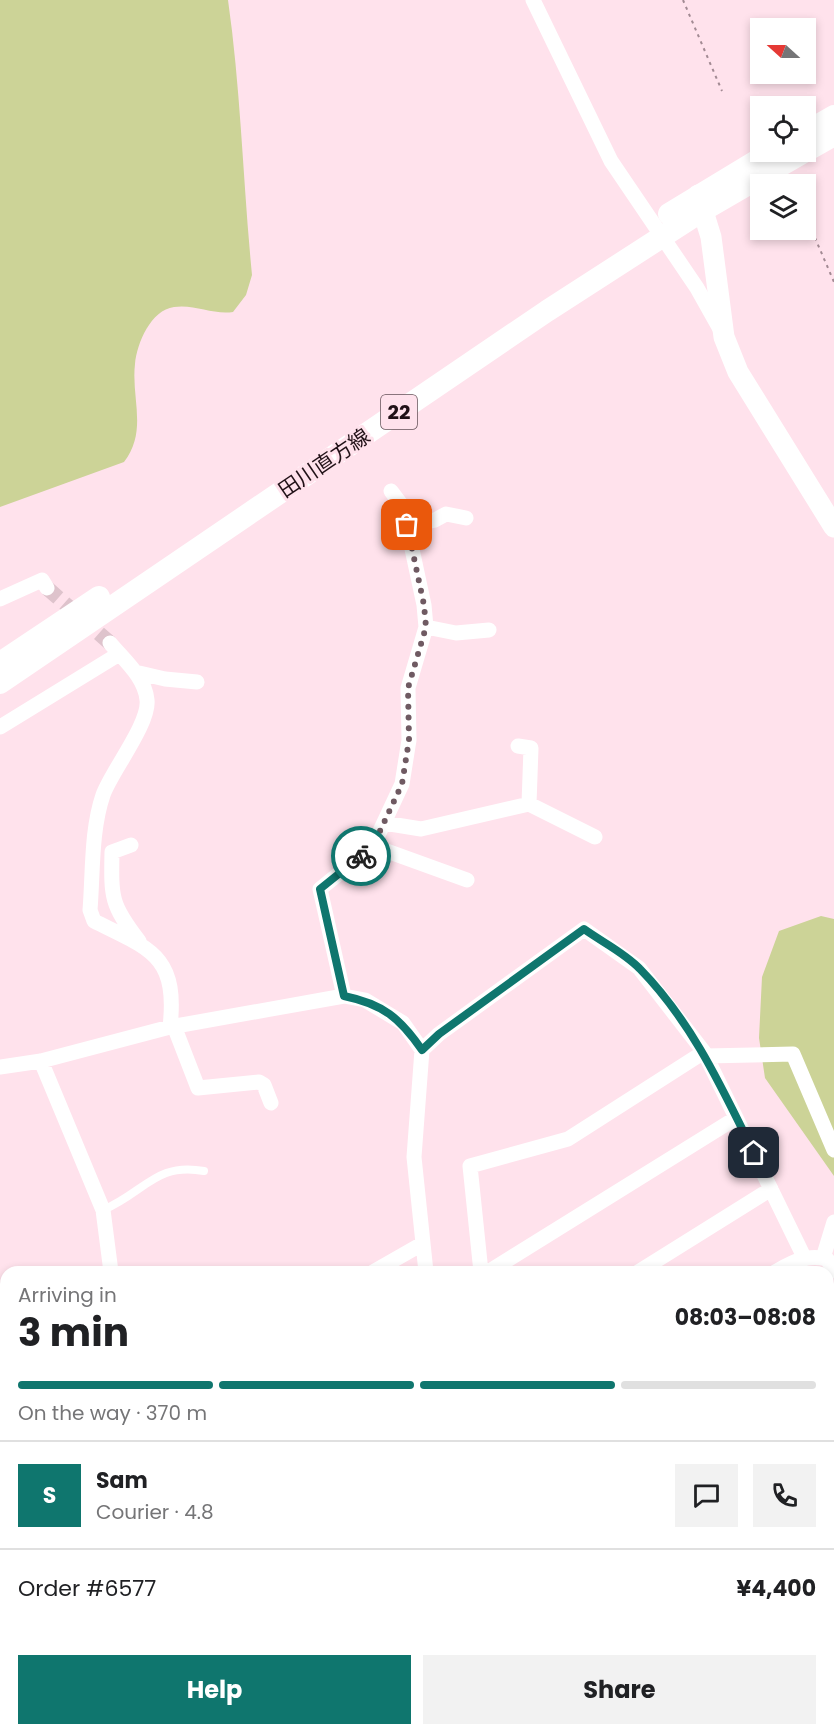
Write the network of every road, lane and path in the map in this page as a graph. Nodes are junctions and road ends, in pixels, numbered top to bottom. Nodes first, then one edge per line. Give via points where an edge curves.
1 (533, 0) edge
2 (682, 0) edge
3 (722, 91) dead end
4 (834, 116) edge
5 (816, 126) edge
6 (834, 135) edge
7 (816, 145) edge
8 (757, 162) edge
9 (782, 162) edge
10 (700, 202) junction
11 (816, 240) edge
12 (834, 282) edge
13 (724, 337) junction
14 (392, 491) dead end
15 (466, 518) dead end
16 (407, 525) junction
17 (834, 527) edge
18 (47, 588) tunnel mouth
19 (0, 599) edge
20 (426, 627) junction
21 (489, 630) dead end
22 (0, 663) edge
23 (135, 672) junction
24 (197, 681) dead end
25 (0, 683) edge
26 (0, 727) edge
27 (518, 746) dead end
28 (529, 804) junction
29 (384, 823) junction
30 (595, 837) dead end
31 (131, 845) dead end
32 (373, 846) junction
33 (467, 880) dead end
34 (141, 944) junction
35 (344, 996) junction
36 (172, 1026) junction
37 (422, 1050) junction
38 (705, 1054) junction
39 (41, 1061) junction
40 (0, 1067) edge
41 (271, 1103) dead end
42 (736, 1118) junction
43 (834, 1150) edge
44 (204, 1171) dead end
45 (771, 1189) junction
46 (103, 1210) junction
47 (834, 1222) edge
48 (422, 1244) junction
49 (804, 1257) junction
50 (823, 1258) junction
51 (110, 1266) edge
52 (384, 1266) edge
53 (425, 1266) edge
54 (480, 1266) edge
55 (498, 1266) edge
56 (648, 1266) edge
57 (787, 1266) edge
58 (831, 1266) edge

1 - 13 street via 611,161 697,288
2 - 3 path
4 - 5 main road
6 - 7 main road, 田川直方線 / 22
8 - 10 main road, 田川直方線 / 22
9 - 10 main road, 田川直方線 / 22
10 - 13 street via 711,237
10 - 22 main road, 田川直方線 / 22
10 - 25 main road, 田川直方線 / 22 via 547,311
11 - 12 path
13 - 17 street via 738,372
14 - 16 street via 403,507
15 - 16 street via 446,514
16 - 20 street
18 - 19 street via 42,580
20 - 21 street via 456,633
20 - 29 street via 408,688 409,740 402,784
23 - 24 street
23 - 26 street via 114,649
23 - 34 street via 148,701 142,721 103,795 90,910 94,921
27 - 28 street via 531,748
28 - 29 street via 421,829
28 - 30 street
29 - 32 street
31 - 34 street via 112,852 111,895 119,916
32 - 33 street
32 - 35 street via 320,889
34 - 36 street via 161,962 173,997
35 - 36 street
35 - 37 street via 365,1000 388,1012 403,1023
36 - 39 street
36 - 41 street via 198,1089 259,1082
37 - 38 street via 584,929 639,968
37 - 48 street via 414,1158
38 - 42 street
38 - 43 street via 793,1054
38 - 54 street via 568,1139 470,1166
39 - 40 street
39 - 46 street
42 - 45 street
42 - 55 street
44 - 46 lane via 165,1171 123,1201
45 - 49 street
45 - 56 street
46 - 51 street
47 - 50 street
48 - 52 street
48 - 53 street
49 - 50 street
49 - 57 street
50 - 58 street

